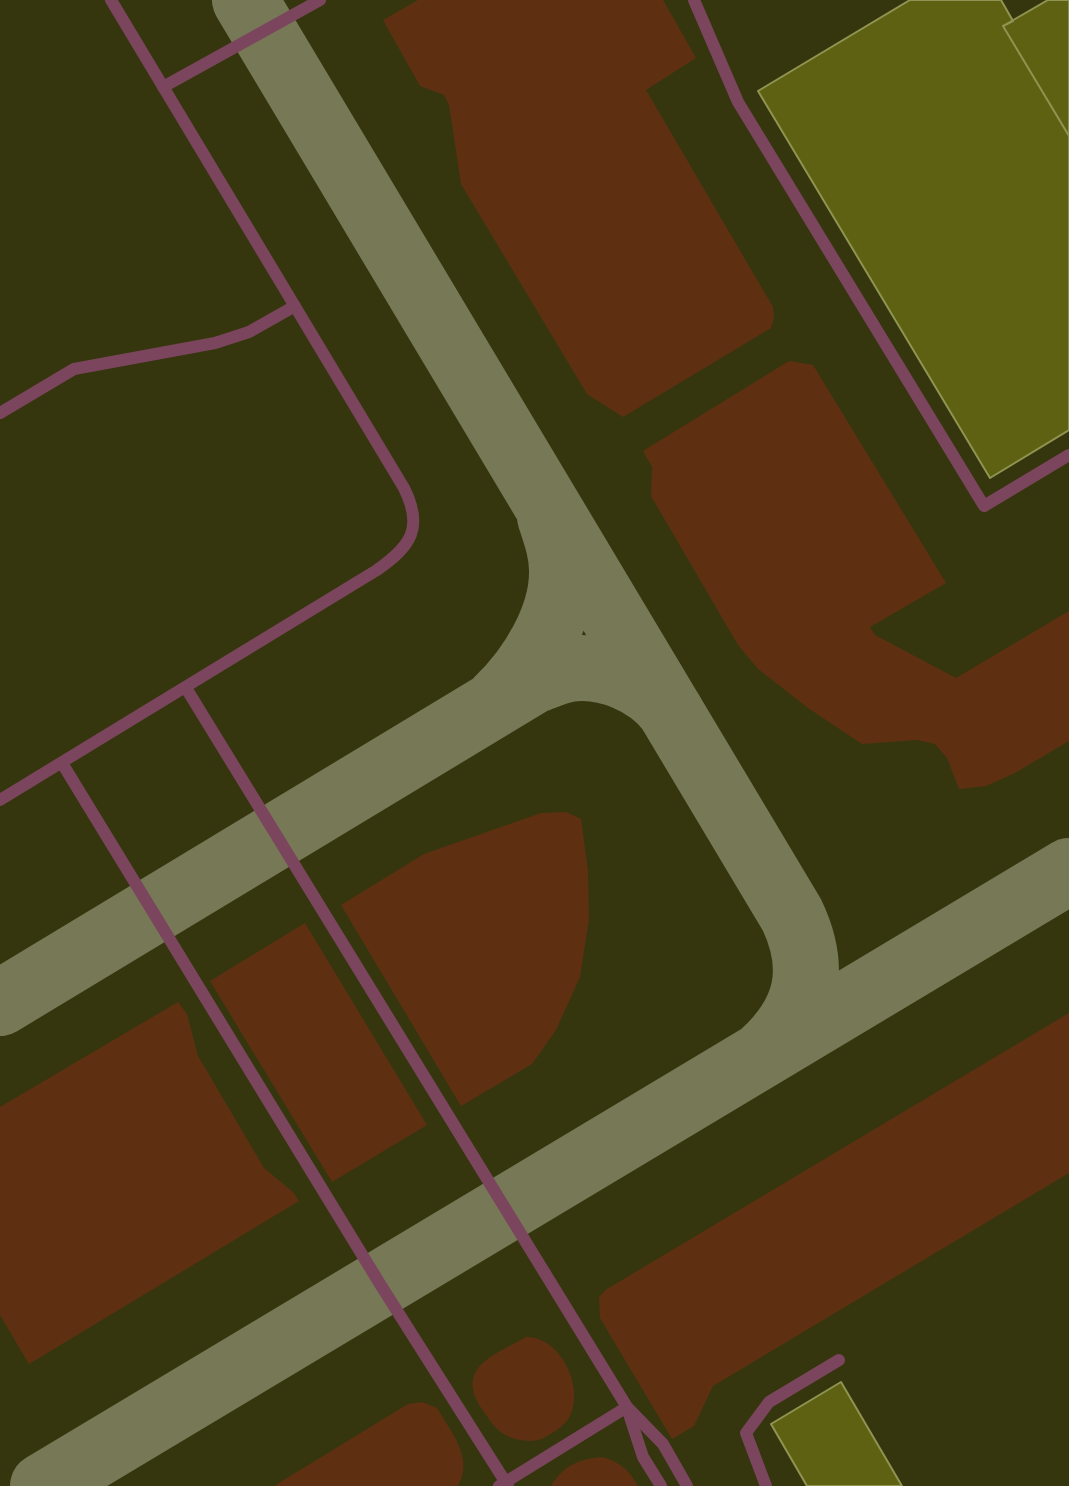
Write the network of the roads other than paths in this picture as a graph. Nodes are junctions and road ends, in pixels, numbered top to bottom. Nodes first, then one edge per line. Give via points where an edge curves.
1 (111, 0) edge
2 (320, 0) edge
3 (694, 0) edge
4 (163, 87) junction
5 (295, 306) junction
6 (0, 413) edge
7 (1069, 455) edge
8 (186, 688) junction
9 (62, 763) junction
10 (0, 800) edge
11 (839, 1360) dead end
12 (627, 1407) junction
13 (504, 1485) edge
14 (661, 1486) edge
15 (687, 1486) edge
16 (766, 1486) edge

1 - 4 lane
2 - 4 lane
3 - 7 lane via 738,102 984,506
4 - 5 lane
5 - 6 lane via 249,332 215,343 74,369
5 - 8 lane via 404,488 414,507 415,527 396,557
8 - 9 lane
8 - 12 lane
9 - 10 lane
9 - 13 lane
11 - 16 lane via 769,1402 746,1433
12 - 13 lane
12 - 14 lane via 643,1457
12 - 15 lane via 663,1444

